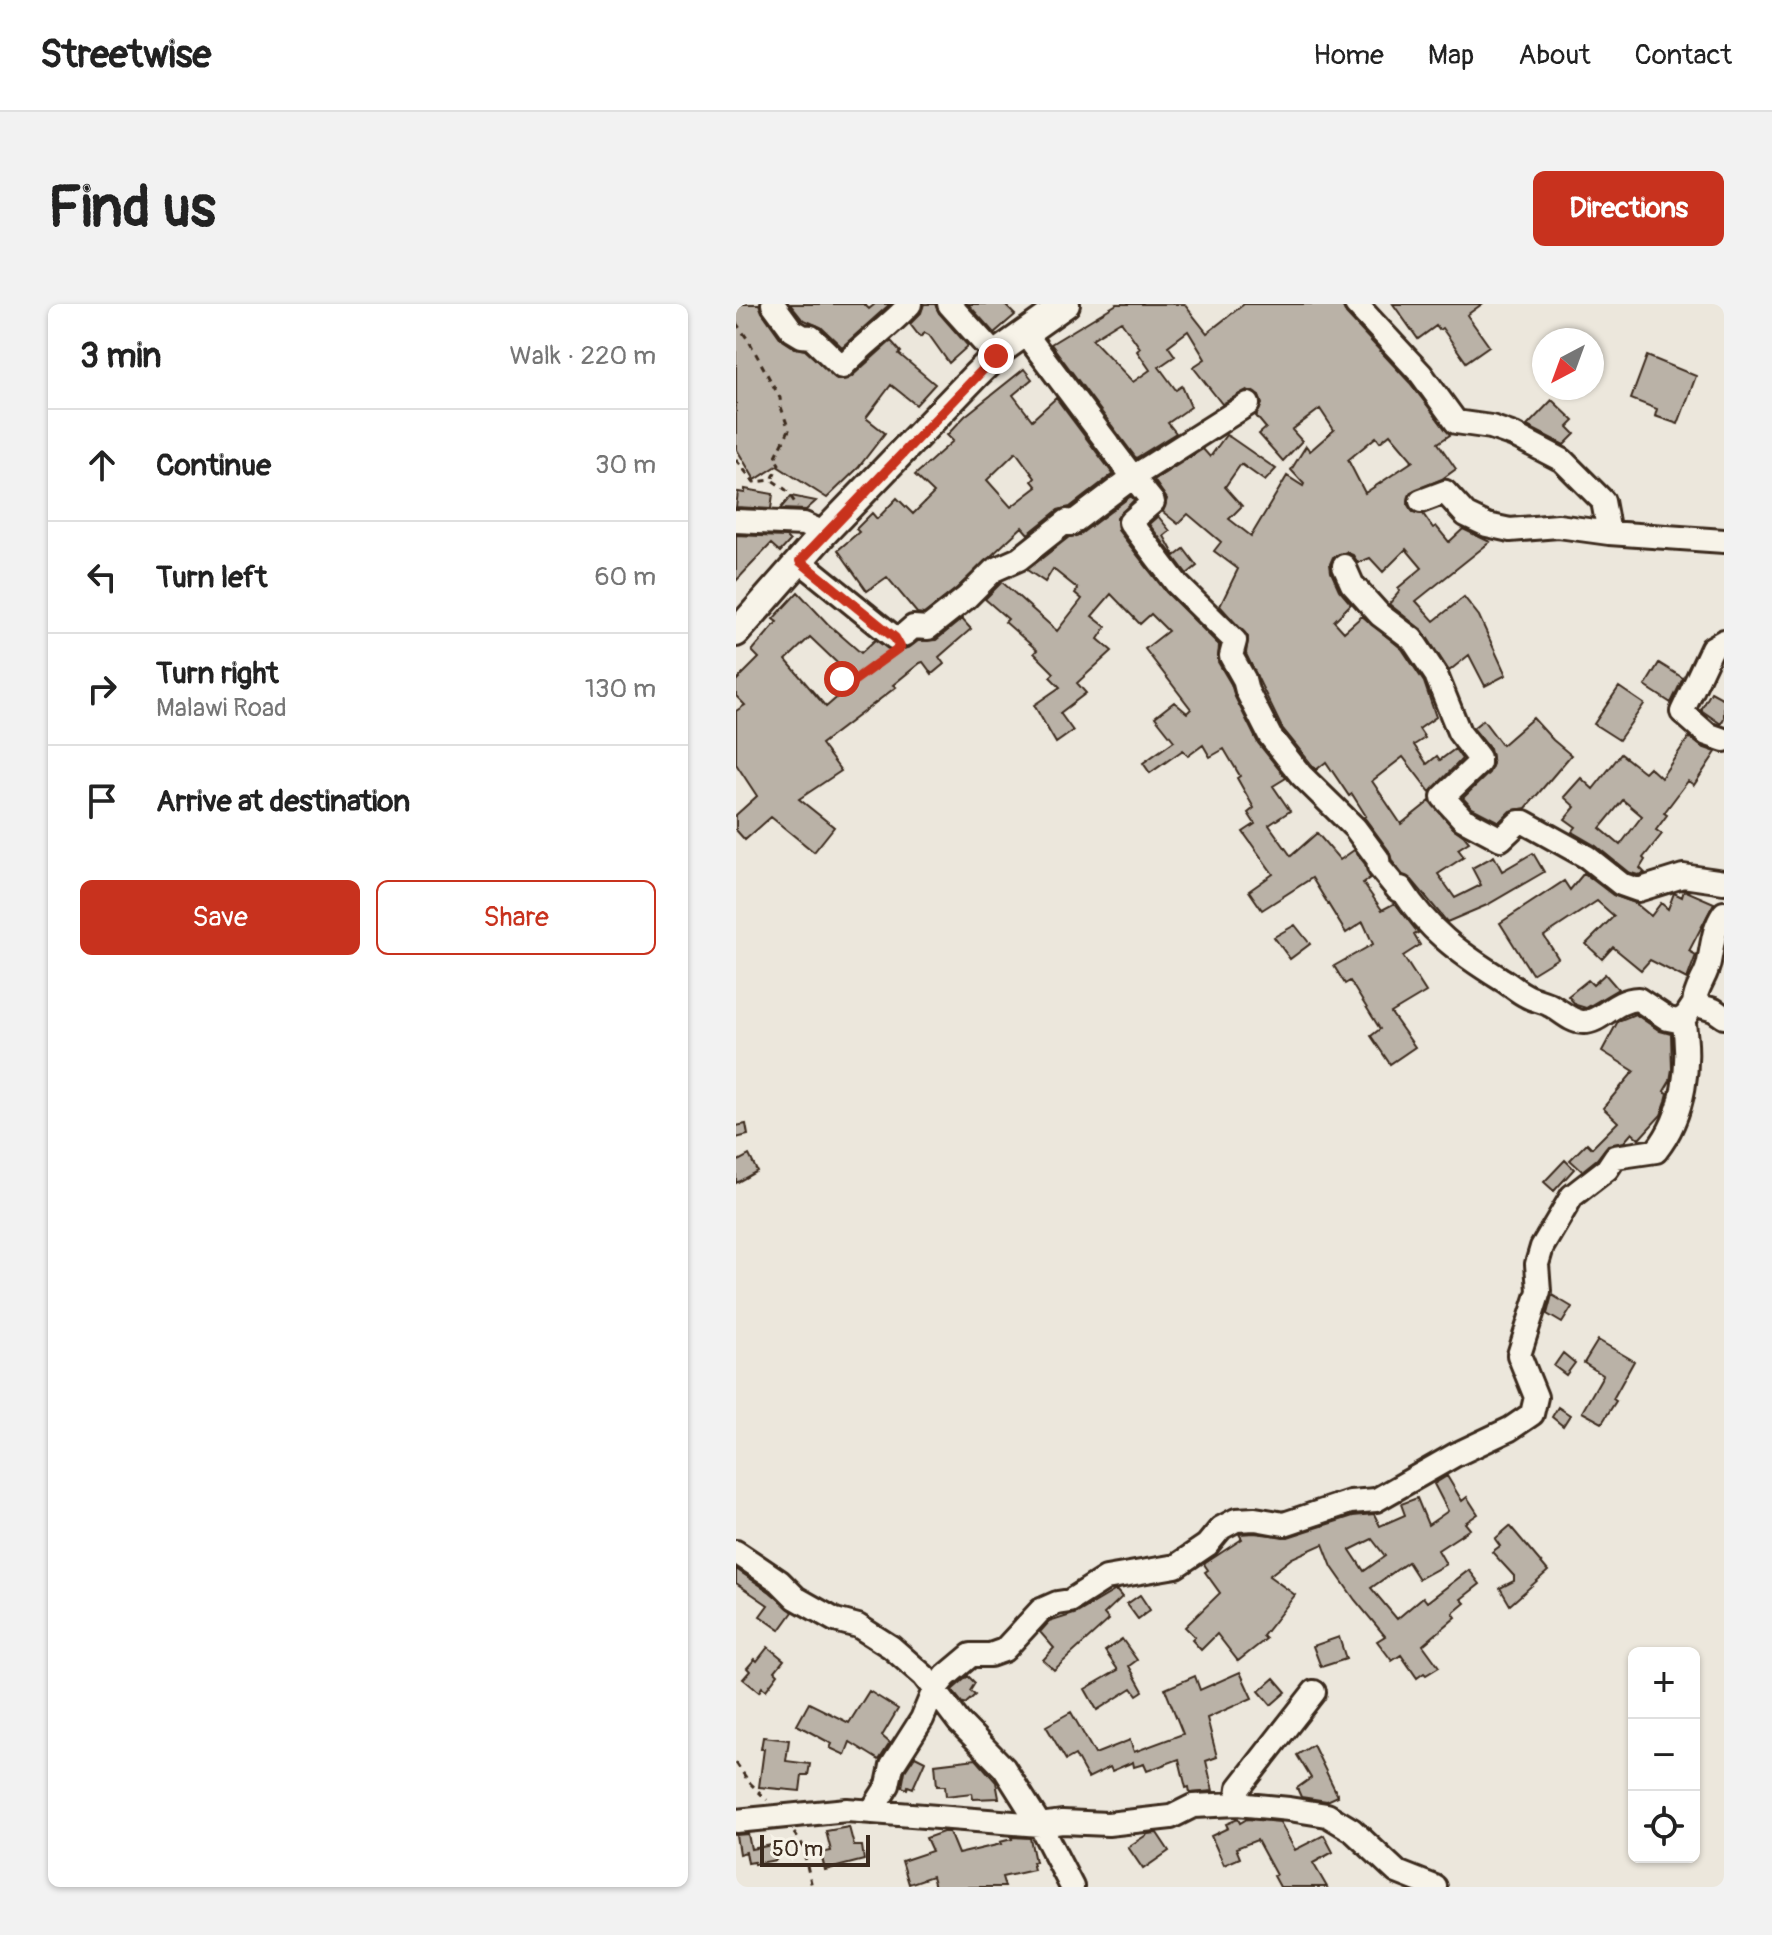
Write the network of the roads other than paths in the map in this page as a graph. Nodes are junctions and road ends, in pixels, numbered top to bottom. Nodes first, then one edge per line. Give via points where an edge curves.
1 (773, 304) edge
2 (910, 304) edge
3 (949, 304) edge
4 (1066, 304) edge
5 (1356, 304) edge
6 (1025, 333) junction
7 (996, 356) junction
8 (1248, 404) dead end
9 (1133, 477) junction
10 (1421, 501) dead end
11 (736, 521) edge
12 (814, 528) junction
13 (1609, 533) junction
14 (1724, 541) edge
15 (800, 561) junction
16 (1344, 566) dead end
17 (736, 633) edge
18 (1724, 641) edge
19 (1724, 740) edge
20 (1724, 882) edge
21 (1724, 913) edge
22 (1688, 1011) junction
23 (1724, 1017) edge
24 (736, 1552) edge
25 (934, 1690) junction
26 (1314, 1692) dead end
27 (1237, 1804) junction
28 (871, 1812) junction
29 (736, 1821) edge
30 (1040, 1825) junction
31 (1072, 1887) edge
32 (1435, 1887) edge

1 - 2 street via 792,330 811,337 842,367
3 - 7 street
4 - 6 main road
5 - 13 street via 1421,374 1456,422 1514,435 1562,460 1603,501
6 - 7 main road
6 - 9 street
7 - 12 main road
8 - 9 street
9 - 15 street via 1019,559 994,570 928,628 913,627 895,638
9 - 22 street via 1153,502 1130,522 1177,584 1235,641 1231,656 1270,736 1355,828 1379,867 1430,925 1469,960 1576,1021 1593,1020 1621,1001 1638,999 1668,1019 1678,1021
10 - 13 street via 1445,492 1466,515 1510,530 1558,526
11 - 12 street
12 - 15 main road
13 - 14 street
15 - 17 main road
16 - 20 street via 1352,584 1380,615 1412,639 1436,675 1459,732 1479,758 1443,797 1463,819 1501,839 1524,822 1638,890 1683,876
18 - 19 street via 1712,648 1682,712 1707,734
21 - 22 street
22 - 23 street via 1714,1010
22 - 25 street via 1687,1072 1669,1136 1656,1151 1615,1157 1572,1196 1542,1247 1539,1291 1519,1355 1536,1397 1532,1414 1376,1500 1350,1502 1284,1524 1236,1520 1176,1566 1106,1578 1070,1601 1041,1610 1004,1650 971,1655
24 - 25 street via 796,1598 891,1647
25 - 28 street
25 - 30 street via 1004,1768
26 - 27 street via 1239,1788
27 - 30 street via 1193,1806 1171,1817 1108,1824
27 - 32 street via 1327,1815 1352,1830 1397,1872
28 - 29 street
28 - 30 street
30 - 31 street

